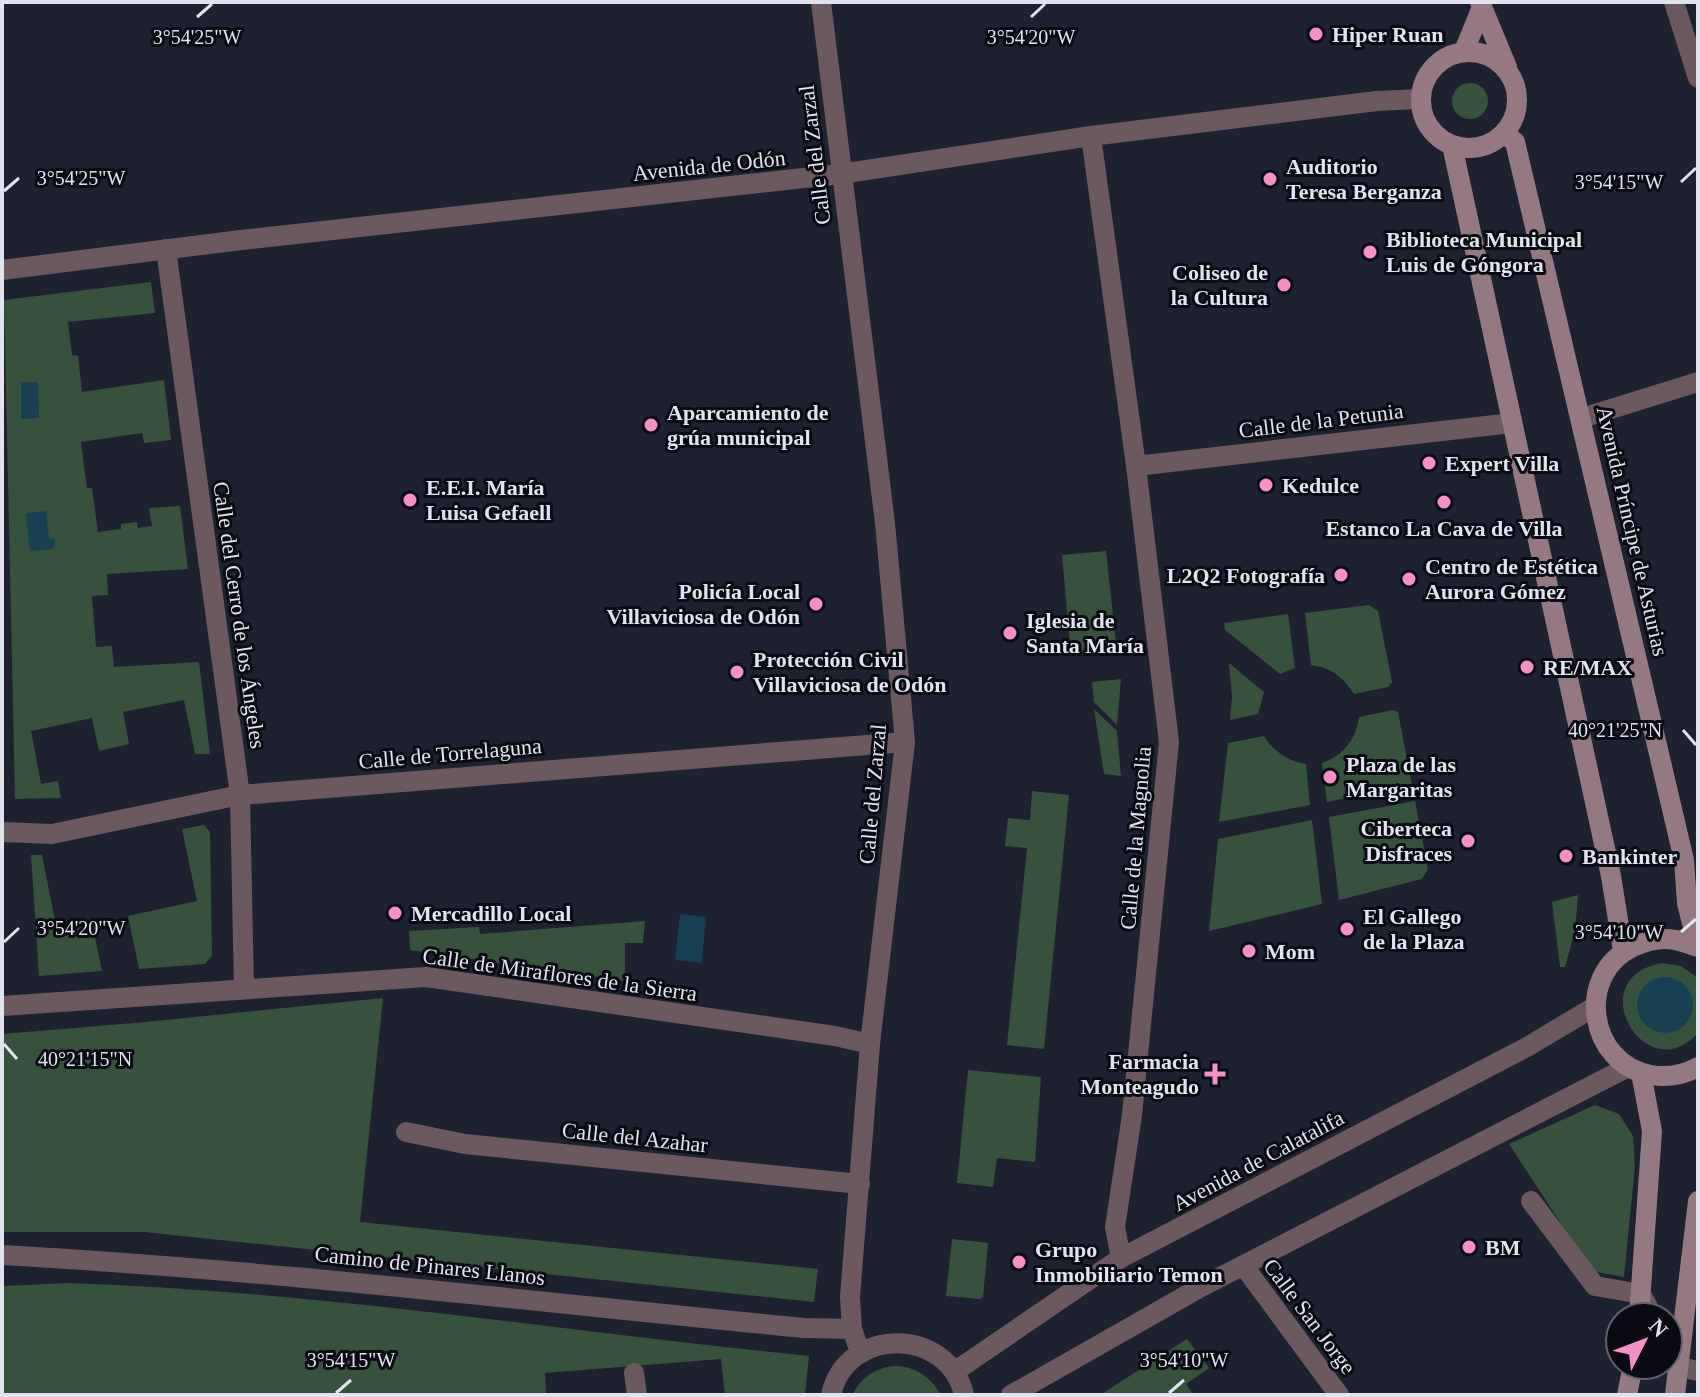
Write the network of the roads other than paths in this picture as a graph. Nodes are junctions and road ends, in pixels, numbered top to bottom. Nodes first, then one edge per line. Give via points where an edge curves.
1 (821, 2) edge
2 (1674, 2) edge
3 (1481, 4) edge
4 (1464, 51) junction
5 (1510, 74) junction
6 (1698, 78) edge
7 (1420, 99) junction
8 (1504, 133) junction
9 (1091, 136) junction
10 (1452, 145) junction
11 (840, 174) junction
12 (166, 249) junction
13 (2, 270) edge
14 (1698, 382) edge
15 (1582, 418) junction
16 (1512, 423) junction
17 (1136, 466) junction
18 (905, 742) junction
19 (240, 795) junction
20 (2, 832) edge
21 (1698, 947) edge
22 (1623, 951) junction
23 (244, 989) junction
24 (2, 1006) edge
25 (1594, 1007) junction
26 (870, 1044) junction
27 (1698, 1067) edge
28 (1634, 1070) junction
29 (406, 1132) dead end
30 (860, 1184) junction
31 (1531, 1201) dead end
32 (1698, 1201) edge
33 (2, 1255) edge
34 (1121, 1258) junction
35 (1243, 1265) junction
36 (1641, 1294) junction
37 (1640, 1301) edge
38 (1645, 1301) edge
39 (852, 1329) junction
40 (860, 1352) junction
41 (1689, 1369) edge
42 (954, 1372) junction
43 (634, 1373) dead end
44 (637, 1395) edge
45 (831, 1395) edge
46 (964, 1395) edge
47 (1011, 1395) edge
48 (1339, 1395) edge
49 (1675, 1395) edge

1 - 11 street, Calle del Zarzal
2 - 6 street
3 - 4 street
3 - 5 street
4 - 5 street via 1490,56
4 - 7 street via 1428,73
5 - 8 street via 1517,105
7 - 9 street, Avenida de Odón
7 - 10 street via 1429,127
8 - 10 street via 1480,147
8 - 15 street, Avenida Príncipe de Asturias via 1515,142
9 - 11 street, Avenida de Odón
9 - 17 street, Calle de la Magnolia
10 - 16 street
11 - 12 street, Avenida de Odón
11 - 18 street, Calle del Zarzal via 885,523
12 - 13 street, Avenida de Odón
12 - 19 street, Calle del Cerro de los Ángeles
14 - 15 street
15 - 21 street, Avenida Príncipe de Asturias via 1684,860
16 - 17 street, Calle de la Petunia
16 - 22 street
17 - 34 street, Calle de la Magnolia via 1169,742 1132,1115 1115,1227
18 - 19 street, Calle de Torrelaguna
18 - 26 street, Calle del Zarzal
19 - 20 street, Calle de Torrelaguna via 52,834
19 - 23 street, Calle del Cerro de los Ángeles
21 - 22 street via 1673,939 1646,940
22 - 25 street via 1602,976
23 - 24 street, Calle de Miraflores de la Sierra
23 - 26 street, Calle de Miraflores de la Sierra via 426,977
25 - 28 street via 1598,1031 1610,1051
25 - 34 street, Avenida de Calatalifa
26 - 30 street, Calle del Zarzal
27 - 28 street via 1663,1077
28 - 35 street
28 - 36 street via 1652,1131
29 - 30 street, Calle del Azahar via 465,1144
30 - 39 street, Calle del Zarzal
31 - 36 street via 1595,1286
32 - 41 street
33 - 39 street, Camino de Pinares Llanos via 422,1287
34 - 42 street, Avenida de Calatalifa
35 - 47 street
35 - 48 street, Calle San Jorge
36 - 37 street
36 - 38 street
39 - 40 street, Calle del Zarzal
40 - 42 street via 900,1341 940,1356
40 - 45 street via 844,1367
41 - 49 street
42 - 46 street
43 - 44 street

